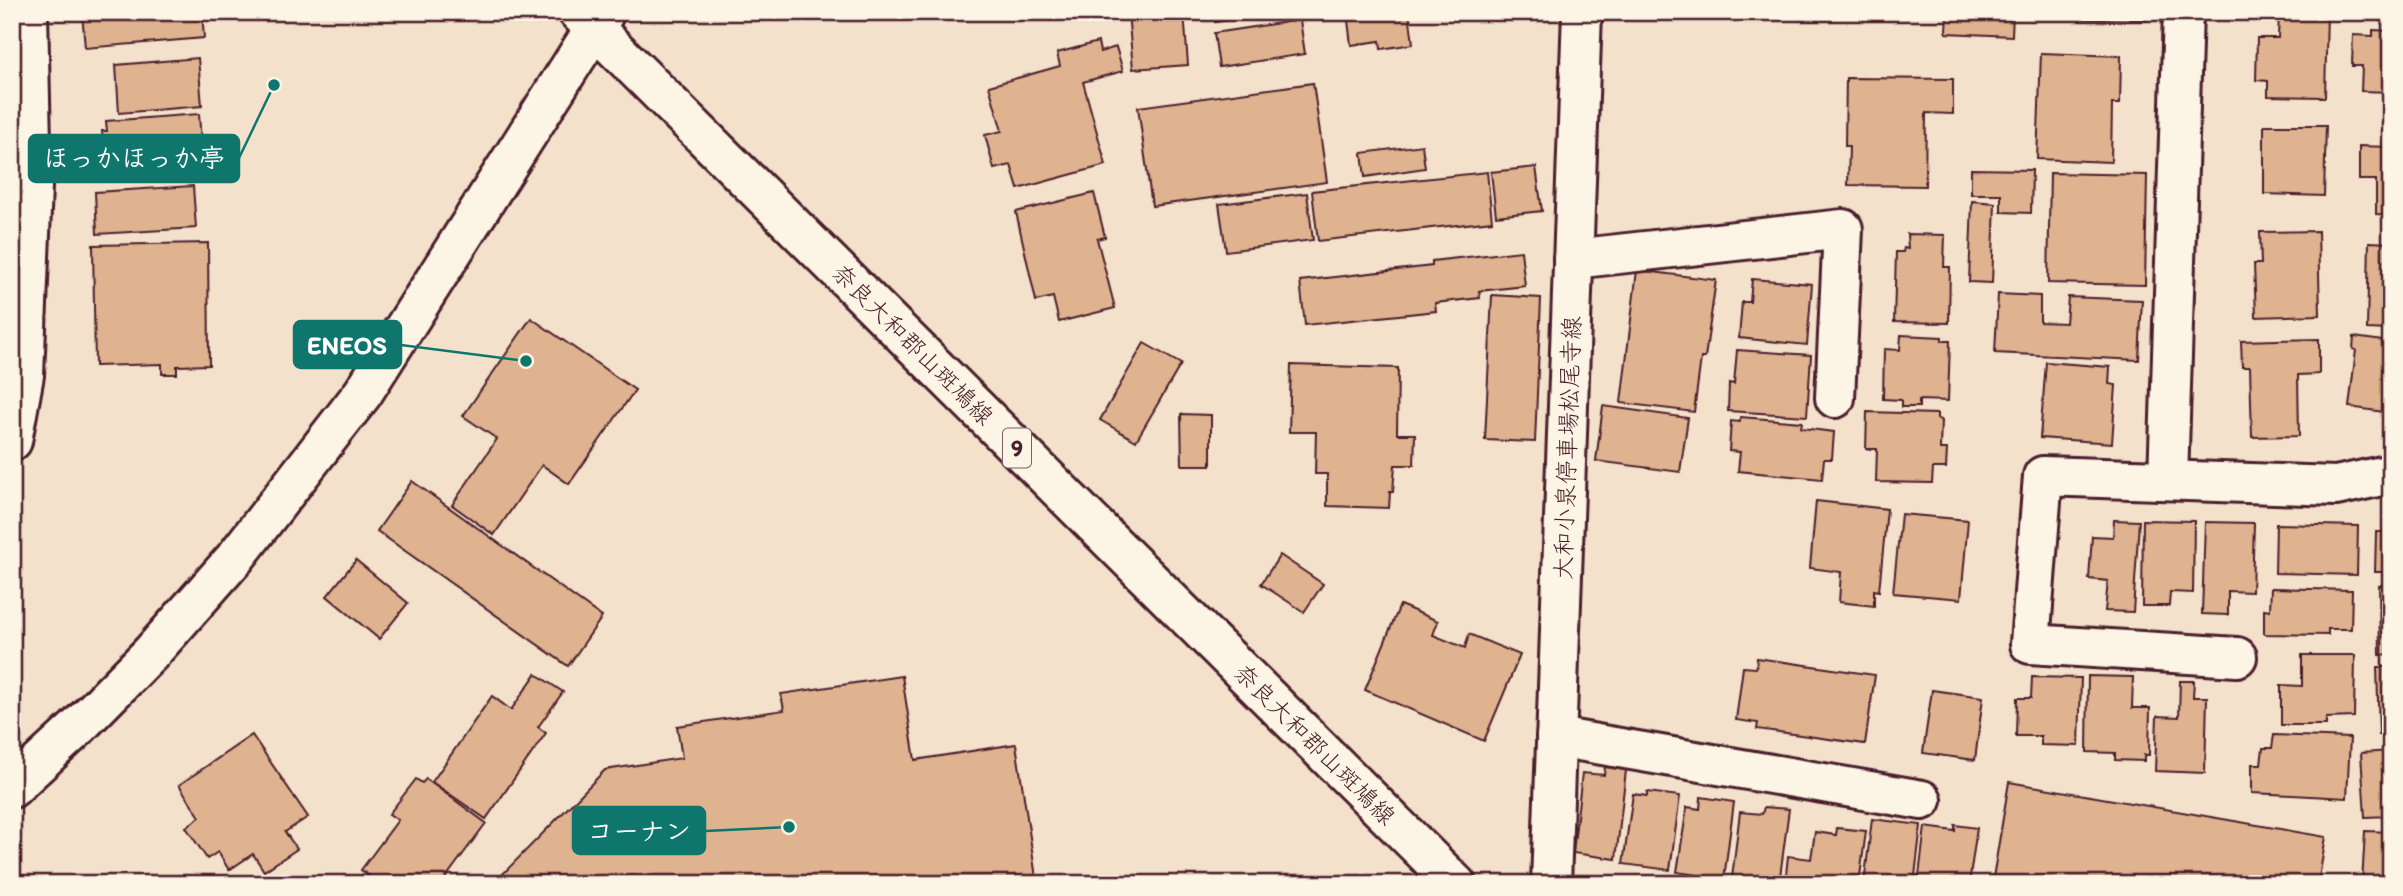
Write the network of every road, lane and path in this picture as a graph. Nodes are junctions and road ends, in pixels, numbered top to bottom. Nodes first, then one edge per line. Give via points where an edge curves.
1 (28, 12) edge
2 (1582, 12) edge
3 (2183, 12) edge
4 (593, 18) edge
5 (1573, 259) junction
6 (1835, 398) dead end
7 (12, 441) edge
8 (2391, 474) edge
9 (2168, 480) junction
10 (2237, 657) dead end
11 (1556, 737) junction
12 (12, 788) edge
13 (1922, 800) dead end
14 (1457, 884) edge
15 (1551, 884) edge

1 - 7 street via 32,187 24,375
2 - 5 street, 大和小泉停車場松尾寺線
3 - 9 street
4 - 12 street via 363,393 235,558 151,653
4 - 14 street, 奈良大和郡山斑鳩線 / 9
5 - 6 street via 1843,229
5 - 11 street, 大和小泉停車場松尾寺線
8 - 9 street via 2336,486
9 - 10 street via 2043,477 2031,644
11 - 13 street
11 - 15 street, 大和小泉停車場松尾寺線

